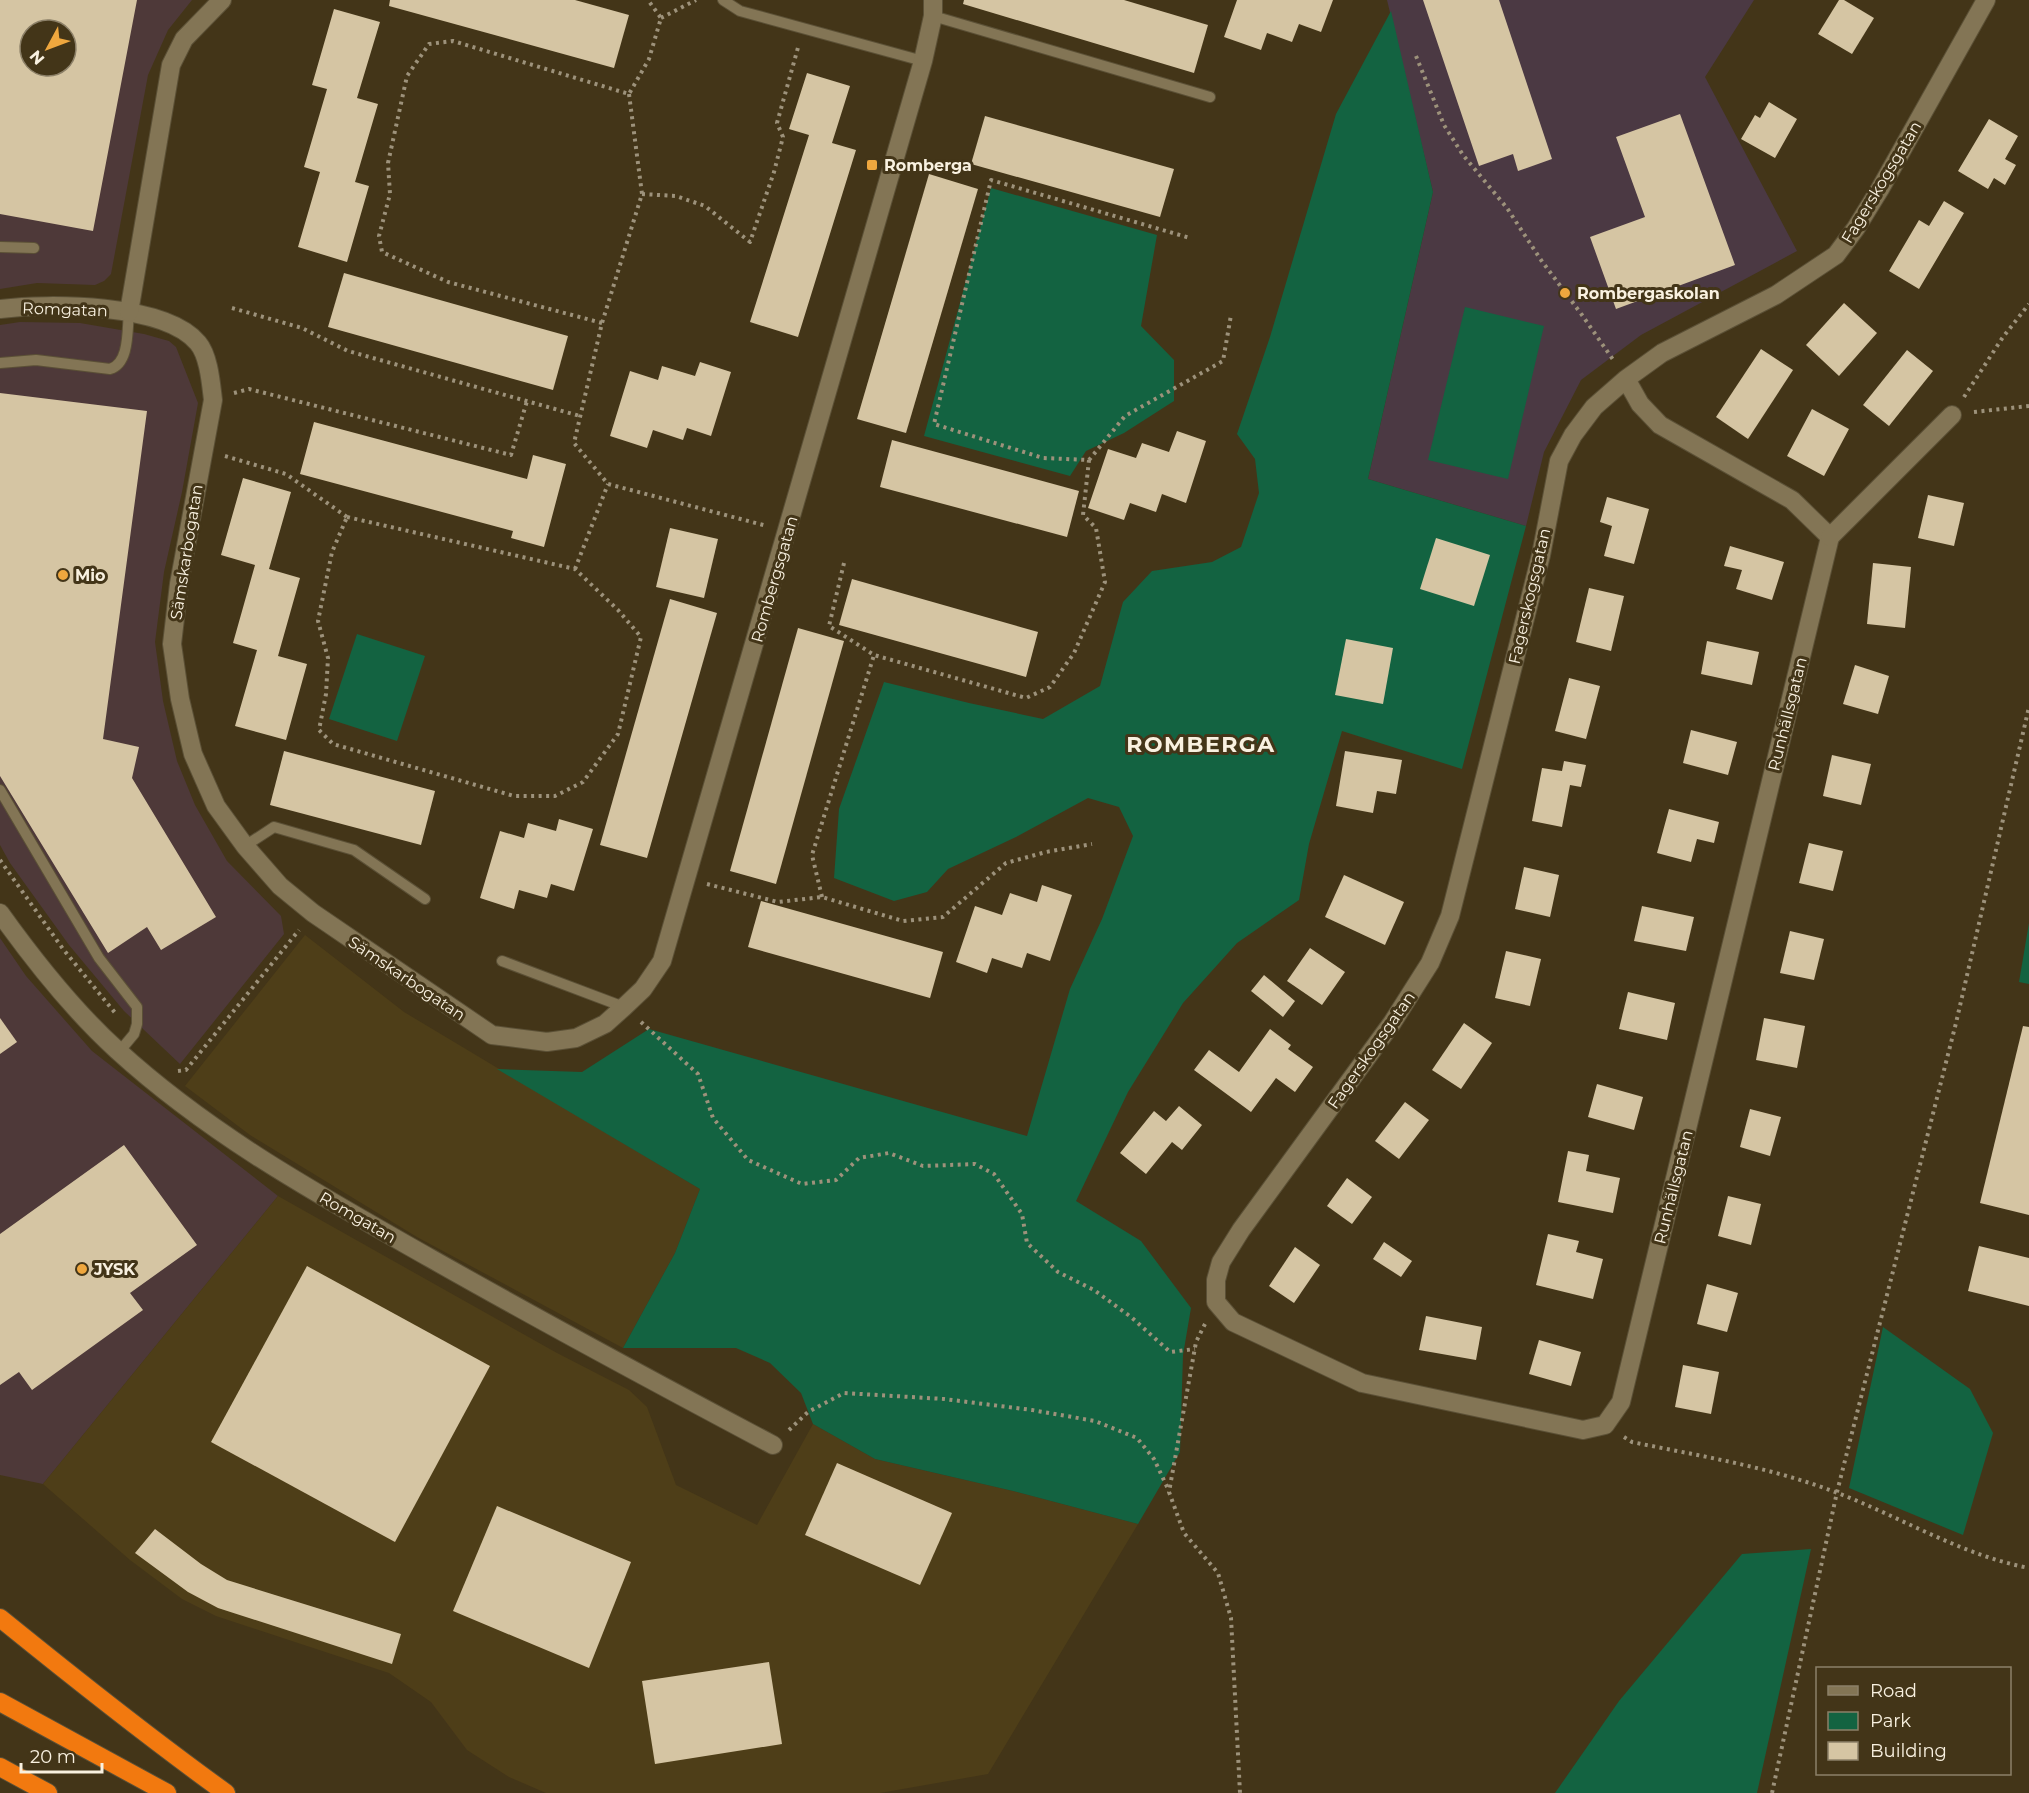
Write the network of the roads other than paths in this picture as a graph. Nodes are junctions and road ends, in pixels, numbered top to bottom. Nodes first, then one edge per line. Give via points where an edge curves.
1 (222, 0) edge
2 (723, 0) edge
3 (1986, 0) edge
4 (933, 8) edge
5 (923, 61) junction
6 (1210, 97) dead end
7 (0, 247) edge
8 (34, 248) dead end
9 (0, 309) edge
10 (129, 312) junction
11 (0, 363) edge
12 (1626, 379) junction
13 (1952, 415) road end
14 (1830, 537) junction
15 (0, 790) edge
16 (245, 846) junction
17 (425, 899) dead end
18 (0, 913) edge
19 (502, 961) dead end
20 (624, 1007) junction
21 (492, 1035) joint
22 (119, 1052) junction
23 (1605, 1425) joint
24 (773, 1445) road end
25 (0, 1617) edge
26 (0, 1702) edge
27 (0, 1767) edge
28 (0, 1781) edge
29 (26, 1793) edge
30 (48, 1793) edge
31 (167, 1793) edge
32 (226, 1793) edge

1 - 10 street via 183,39 171,65
2 - 5 lane via 741,11
3 - 12 street, Fagerskogsgatan via 1880,189 1836,255 1776,295 1662,352
4 - 5 street, Rombergsgatan
4 - 6 lane
5 - 20 street, Rombergsgatan via 662,961 643,989
7 - 8 lane
9 - 10 street, Romgatan via 35,305
10 - 11 lane via 122,360 116,367 36,360
10 - 16 street, Sämskarbogatan via 174,325 199,343 210,372 213,400 178,584 172,644 193,754 216,806
12 - 14 street via 1640,404 1660,425 1792,500
12 - 23 street, Fagerskogsgatan via 1594,407 1560,461 1450,916 1430,963 1392,1023 1241,1230 1221,1262 1216,1280 1216,1302 1233,1322 1362,1383 1583,1430
13 - 14 street
14 - 23 street, Runhällsgatan via 1621,1402
15 - 22 lane via 99,958 137,1007 134,1034
16 - 17 lane via 274,827 354,850
16 - 21 street, Sämskarbogatan via 280,886 313,913
18 - 22 street, Romgatan via 39,967
19 - 20 lane
20 - 21 street, Rombergsgatan via 604,1024 576,1038 548,1042
22 - 24 street, Romgatan via 239,1145 290,1178 545,1323
25 - 32 highway via 78,1682
26 - 31 highway
27 - 30 highway
28 - 29 highway

